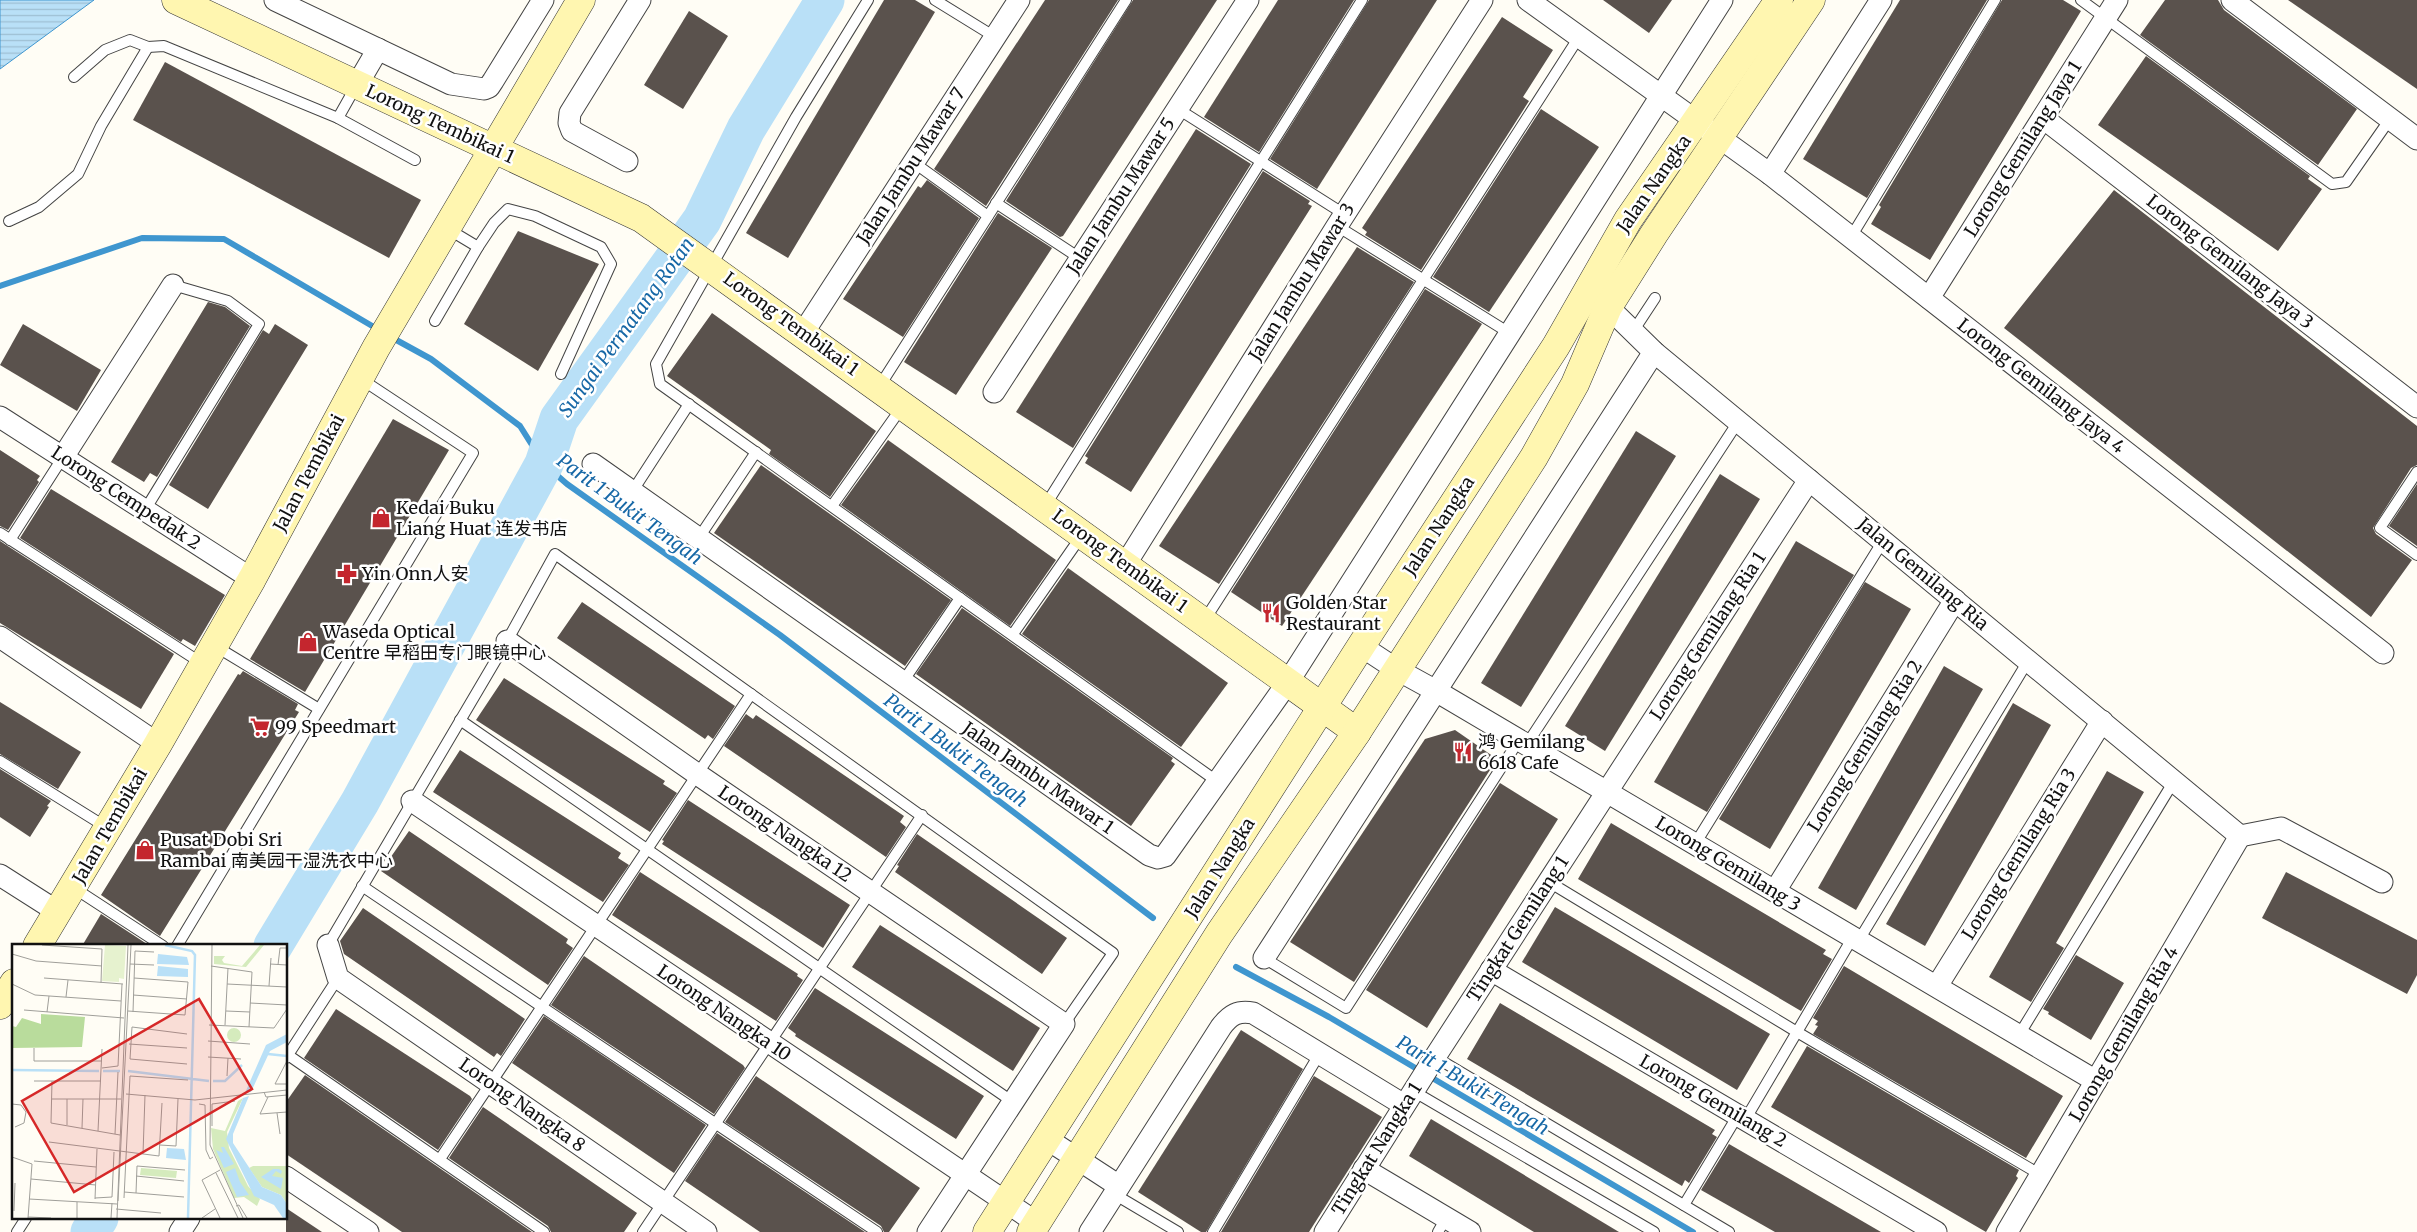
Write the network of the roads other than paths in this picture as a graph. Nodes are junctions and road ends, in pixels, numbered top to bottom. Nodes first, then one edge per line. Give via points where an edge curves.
1 (176, 0) edge
2 (275, 0) edge
3 (581, 0) edge
4 (640, 0) edge
5 (868, 0) edge
6 (935, 0) edge
7 (1019, 0) edge
8 (1126, 0) edge
9 (1248, 0) edge
10 (1362, 0) edge
11 (1482, 0) edge
12 (1528, 0) edge
13 (1722, 0) edge
14 (1779, 0) edge
15 (1811, 0) edge
16 (1881, 0) edge
17 (1995, 0) edge
18 (2081, 0) edge
19 (2117, 0) edge
20 (2232, 0) edge
21 (539, 6) edge
22 (2106, 18) junction
23 (562, 30) junction
24 (995, 37) junction
25 (1579, 37) junction
26 (148, 47) junction
27 (378, 48) junction
28 (74, 77) dead end
29 (357, 85) junction
30 (1662, 96) junction
31 (1178, 109) junction
32 (338, 118) junction
33 (2043, 118) junction
34 (2390, 119) junction
35 (1697, 122) junction
36 (1719, 137) junction
37 (2417, 139) edge
38 (494, 149) junction
39 (415, 160) dead end
40 (627, 161) dead end
41 (1260, 161) junction
42 (913, 162) junction
43 (1770, 174) junction
44 (996, 203) junction
45 (988, 216) junction
46 (1340, 220) junction
47 (9, 221) dead end
48 (447, 228) junction
49 (1851, 237) junction
50 (478, 247) junction
51 (1081, 259) junction
52 (706, 263) junction
53 (1423, 280) junction
54 (173, 285) joint
55 (1655, 298) dead end
56 (1929, 298) junction
57 (1608, 307) junction
58 (435, 321) dead end
59 (803, 333) junction
60 (1632, 333) junction
61 (1511, 334) junction
62 (1654, 352) junction
63 (561, 374) dead end
64 (360, 378) junction
65 (879, 387) junction
66 (994, 392) dead end
67 (689, 404) junction
68 (903, 405) junction
69 (2417, 407) edge
70 (0, 417) edge
71 (1738, 422) junction
72 (756, 452) junction
73 (62, 457) junction
74 (593, 464) dead end
75 (2417, 472) edge
76 (1809, 480) junction
77 (632, 492) junction
78 (832, 506) junction
79 (1044, 507) junction
80 (145, 510) junction
81 (0, 533) edge
82 (1083, 534) junction
83 (698, 539) junction
84 (10, 540) junction
85 (1883, 541) junction
86 (2417, 555) edge
87 (1125, 565) junction
88 (252, 579) junction
89 (960, 598) junction
90 (1955, 600) junction
91 (1204, 622) junction
92 (1013, 634) junction
93 (0, 637) edge
94 (507, 641) junction
95 (1361, 646) junction
96 (2383, 653) dead end
97 (209, 655) junction
98 (2028, 661) junction
99 (1396, 669) junction
100 (1288, 682) junction
101 (902, 683) junction
102 (1436, 691) junction
103 (752, 694) junction
104 (1322, 707) junction
105 (319, 709) junction
106 (460, 720) junction
107 (2102, 721) junction
108 (1357, 732) junction
109 (1523, 742) junction
110 (158, 744) junction
111 (0, 761) edge
112 (698, 774) junction
113 (2174, 781) junction
114 (1218, 782) junction
115 (1607, 792) junction
116 (412, 801) junction
117 (922, 815) junction
118 (109, 829) junction
119 (2240, 836) junction
120 (1695, 844) junction
121 (646, 850) junction
122 (0, 875) edge
123 (1548, 882) junction
124 (2382, 882) dead end
125 (362, 886) junction
126 (73, 888) junction
127 (1775, 891) junction
128 (871, 893) junction
129 (58, 912) junction
130 (596, 926) junction
131 (1856, 939) junction
132 (38, 944) edge
133 (161, 944) edge
134 (178, 944) edge
135 (328, 945) joint
136 (1264, 958) joint
137 (820, 968) junction
138 (1491, 970) junction
139 (338, 978) junction
140 (12, 986) edge
141 (1937, 986) junction
142 (0, 1005) edge
143 (542, 1007) junction
144 (1064, 1024) junction
145 (1797, 1032) junction
146 (2019, 1035) junction
147 (770, 1043) junction
148 (1320, 1053) junction
149 (288, 1054) edge
150 (288, 1057) edge
151 (1432, 1061) junction
152 (2096, 1081) junction
153 (490, 1084) junction
154 (1411, 1094) junction
155 (1013, 1102) junction
156 (1741, 1118) junction
157 (714, 1125) junction
158 (1047, 1139) junction
159 (440, 1159) junction
160 (1077, 1159) junction
161 (1364, 1169) junction
162 (965, 1174) junction
163 (2041, 1175) junction
164 (288, 1178) edge
165 (1117, 1190) junction
166 (663, 1202) junction
167 (1006, 1203) junction
168 (1684, 1205) junction
169 (25, 1220) edge
170 (1442, 1225) edge
171 (1034, 1228) edge
172 (17, 1232) edge
173 (368, 1232) edge
174 (544, 1232) edge
175 (643, 1232) edge
176 (706, 1232) edge
177 (877, 1232) edge
178 (928, 1232) edge
179 (988, 1232) edge
180 (1090, 1232) edge
181 (1178, 1232) edge
182 (1213, 1232) edge
183 (1325, 1232) edge
184 (1470, 1232) edge
185 (1654, 1232) edge
186 (1730, 1232) edge
187 (1936, 1232) edge
188 (2007, 1232) edge

1 - 29 street, Lorong Tembikai 1
2 - 27 street
3 - 23 street, Jalan Tembikai
4 - 40 street via 570,113 569,123 572,131
5 - 52 lane
6 - 24 lane
7 - 24 street, Jalan Jambu Mawar 7
8 - 44 lane
9 - 31 street, Jalan Jambu Mawar 5
10 - 41 lane
11 - 46 street, Jalan Jambu Mawar 3
12 - 25 street, Lorong Gemilang Jaya 4
13 - 30 street, Jalan Jambu Mawar 1
14 - 35 street, Jalan Nangka
15 - 36 street, Jalan Nangka
16 - 43 street
17 - 49 lane
18 - 22 lane
19 - 22 street, Lorong Gemilang Jaya 1
20 - 34 street
21 - 23 street
21 - 27 street via 493,82 484,89 451,84
22 - 33 street, Lorong Gemilang Jaya 1
22 - 34 lane via 2332,184 2346,182
23 - 38 street, Jalan Tembikai
24 - 42 street, Jalan Jambu Mawar 7
25 - 30 street, Lorong Gemilang Jaya 4
25 - 53 lane
26 - 28 lane via 130,40 105,50
26 - 32 lane via 164,46
26 - 47 lane via 101,126 78,174 39,207
27 - 29 street
29 - 32 lane
29 - 38 street, Lorong Tembikai 1
30 - 35 street, Lorong Gemilang Jaya 4
30 - 61 street, Jalan Jambu Mawar 1
31 - 41 lane
31 - 51 street, Jalan Jambu Mawar 5
32 - 39 lane
33 - 56 street, Lorong Gemilang Jaya 1
33 - 69 street, Lorong Gemilang Jaya 3
34 - 37 street
35 - 36 street, Lorong Gemilang Jaya 4
35 - 95 street, Jalan Nangka via 1628,220 1556,346
36 - 43 street, Lorong Gemilang Jaya 4
36 - 57 street, Jalan Nangka
38 - 48 street, Jalan Tembikai
38 - 52 street, Lorong Tembikai 1 via 641,218
41 - 46 lane
41 - 79 lane
42 - 45 lane
42 - 59 street, Jalan Jambu Mawar 7
43 - 49 street, Lorong Gemilang Jaya 4
44 - 45 lane
44 - 51 lane
45 - 65 lane
46 - 53 lane
46 - 87 street, Jalan Jambu Mawar 3
48 - 50 lane
48 - 64 street, Jalan Tembikai
49 - 56 street, Lorong Gemilang Jaya 4
50 - 58 lane
50 - 63 lane via 508,209 535,216 601,246 611,264
51 - 66 street, Jalan Jambu Mawar 5
52 - 59 street, Lorong Tembikai 1
52 - 67 lane via 656,364 660,384
53 - 61 lane
53 - 91 lane
54 - 73 street
54 - 80 lane via 228,301 259,324
55 - 60 lane
56 - 96 street, Lorong Gemilang Jaya 4
57 - 60 street, Jalan Gemilang Ria
57 - 99 street, Jalan Nangka via 1575,384 1534,457
59 - 65 street, Lorong Tembikai 1
60 - 62 street, Jalan Gemilang Ria
61 - 100 street, Jalan Jambu Mawar 1
62 - 71 street, Jalan Gemilang Ria
62 - 102 street
64 - 88 street, Jalan Tembikai
64 - 105 lane via 473,453
65 - 68 street, Lorong Tembikai 1
67 - 72 lane
67 - 77 lane
68 - 78 lane
68 - 79 street, Lorong Tembikai 1
70 - 73 street, Lorong Cempedak 2
71 - 76 street, Jalan Gemilang Ria
71 - 109 lane
72 - 78 lane
72 - 83 lane
73 - 80 street, Lorong Cempedak 2
73 - 84 lane
74 - 77 street, Jalan Jambu Mawar 1
75 - 86 lane via 2380,528
76 - 85 street, Jalan Gemilang Ria
76 - 115 street, Lorong Gemilang Ria 1
77 - 83 street, Jalan Jambu Mawar 1
78 - 89 lane
79 - 82 street, Lorong Tembikai 1
80 - 88 street, Lorong Cempedak 2
81 - 84 lane
82 - 87 street, Lorong Tembikai 1
82 - 92 lane
83 - 101 street, Jalan Jambu Mawar 1
84 - 97 lane
85 - 90 street, Jalan Gemilang Ria
85 - 120 lane
87 - 91 street, Lorong Tembikai 1
88 - 97 street, Jalan Tembikai
89 - 92 lane
89 - 101 lane
90 - 98 street, Jalan Gemilang Ria
90 - 127 street, Lorong Gemilang Ria 2
91 - 100 street, Lorong Tembikai 1
92 - 114 lane
93 - 110 street
94 - 103 lane via 555,554
94 - 106 lane
94 - 112 street, Lorong Nangka 12
95 - 99 street, Lorong Gemilang 3
95 - 104 street, Jalan Nangka
97 - 105 lane
97 - 110 street, Jalan Tembikai
98 - 107 street, Jalan Gemilang Ria
98 - 131 lane
99 - 102 street, Lorong Gemilang 3
99 - 108 street, Jalan Nangka
100 - 104 street, Lorong Tembikai 1
100 - 114 street, Jalan Jambu Mawar 1
101 - 114 street, Jalan Jambu Mawar 1 via 1149,855 1158,858 1170,852
102 - 109 street, Lorong Gemilang 3
102 - 136 street
103 - 112 lane
103 - 117 lane
104 - 108 street, Lorong Tembikai 1
104 - 158 street, Jalan Nangka
105 - 134 lane
106 - 116 lane
106 - 121 lane
107 - 113 street, Jalan Gemilang Ria
107 - 141 street, Lorong Gemilang Ria 3
108 - 160 street, Jalan Nangka via 1219,934
109 - 115 street, Lorong Gemilang 3
109 - 136 lane via 1346,1008
110 - 118 street, Jalan Tembikai
111 - 118 lane
112 - 121 lane
112 - 128 street, Lorong Nangka 12
113 - 119 street, Jalan Gemilang Ria
113 - 146 lane
115 - 120 street, Lorong Gemilang 3
115 - 123 street, Tingkat Gemilang 1
116 - 125 lane
116 - 130 street, Lorong Nangka 10
117 - 128 lane
117 - 144 lane via 1113,953
118 - 126 street, Jalan Tembikai
119 - 124 street via 2281,828
119 - 152 street, Lorong Gemilang Ria 4
120 - 127 street, Lorong Gemilang 3
121 - 130 lane
121 - 137 lane
122 - 129 street
123 - 138 street, Tingkat Gemilang 1
123 - 145 lane
125 - 135 lane
125 - 143 lane
126 - 129 street, Jalan Tembikai
126 - 133 lane
127 - 131 street, Lorong Gemilang 3
128 - 137 lane
128 - 144 street, Lorong Nangka 12
129 - 132 street, Jalan Tembikai
130 - 143 lane
130 - 147 street, Lorong Nangka 10
131 - 141 street, Lorong Gemilang 3
131 - 145 lane
135 - 139 street
137 - 147 lane
137 - 155 lane
138 - 151 street, Tingkat Gemilang 1
138 - 156 street, Lorong Gemilang 2
139 - 149 lane
139 - 153 street, Lorong Nangka 8
140 - 142 street
141 - 146 street, Lorong Gemilang 3
143 - 153 lane
143 - 157 lane
144 - 155 street
145 - 156 lane
145 - 163 lane
146 - 152 street, Lorong Gemilang 3
147 - 157 lane
147 - 162 street, Lorong Nangka 10
148 - 154 street
148 - 165 street via 1253,1014 1235,1013 1221,1027
148 - 182 lane
150 - 159 lane
151 - 154 street, Tingkat Nangka 1
151 - 168 lane
152 - 163 street, Lorong Gemilang Ria 4
153 - 159 lane
153 - 166 street, Lorong Nangka 8
154 - 161 street, Tingkat Nangka 1
154 - 185 lane
155 - 162 street
156 - 168 lane
156 - 187 street, Lorong Gemilang 2
157 - 166 lane
157 - 177 lane
158 - 160 street
158 - 167 street, Jalan Nangka
159 - 174 lane
160 - 165 street
160 - 171 street, Jalan Nangka
161 - 170 street
161 - 183 street, Tingkat Nangka 1
162 - 167 street, Lorong Nangka 10
162 - 178 street
163 - 188 street, Lorong Gemilang Ria 4
164 - 173 street
165 - 180 street
165 - 181 lane
166 - 175 lane
166 - 176 street, Lorong Nangka 8
167 - 171 street, Lorong Nangka 10
167 - 179 street, Jalan Nangka
168 - 186 lane
169 - 172 lane
170 - 184 street

